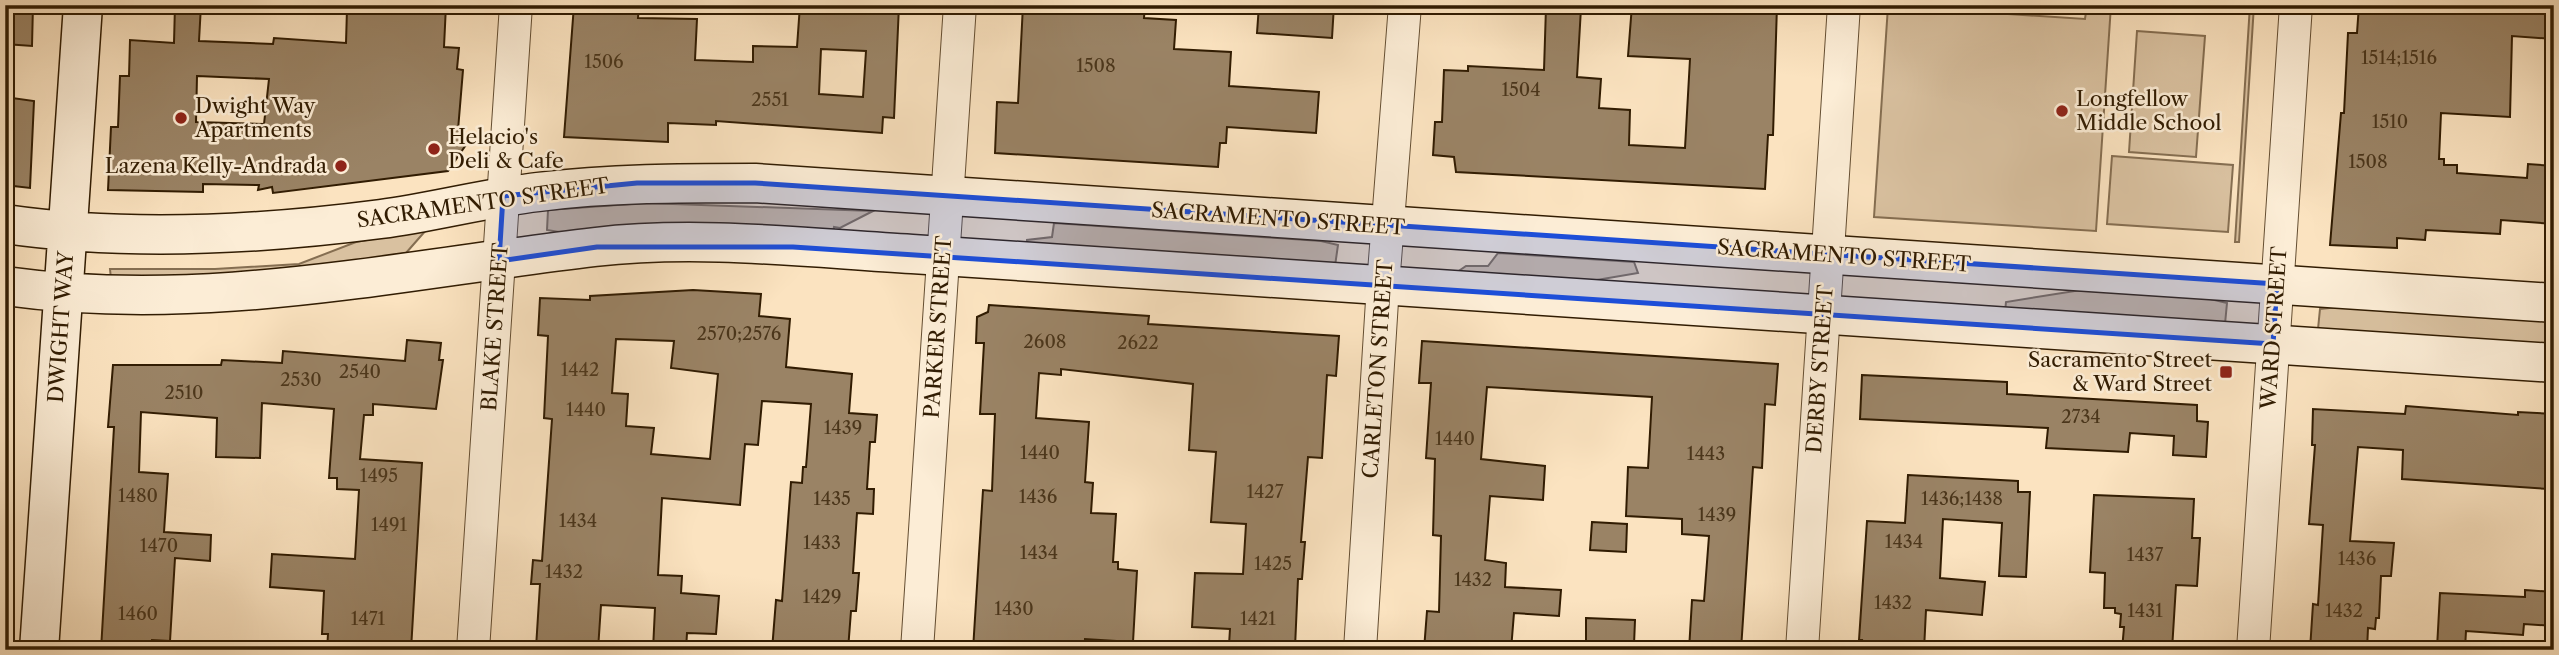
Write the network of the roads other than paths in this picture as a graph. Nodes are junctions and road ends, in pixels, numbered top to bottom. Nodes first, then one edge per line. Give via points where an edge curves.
1 (83, 5) edge
2 (516, 5) edge
3 (960, 5) edge
4 (1405, 5) edge
5 (1844, 5) edge
6 (2296, 5) edge
7 (503, 196) junction
8 (947, 197) junction
9 (5, 224) edge
10 (1387, 226) junction
11 (68, 231) junction
12 (1828, 255) junction
13 (942, 257) junction
14 (499, 261) junction
15 (2277, 284) junction
16 (1383, 285) junction
17 (5, 286) edge
18 (63, 292) junction
19 (2554, 303) edge
20 (1824, 314) junction
21 (2273, 344) junction
22 (2554, 363) edge
23 (39, 650) edge
24 (473, 650) edge
25 (917, 650) edge
26 (1360, 650) edge
27 (1802, 650) edge
28 (2253, 650) edge

1 - 11 street, DWIGHT WAY
2 - 7 street, BLAKE STREET
3 - 8 street, PARKER STREET
4 - 10 street, CARLETON STREET
5 - 12 street, DERBY STREET
6 - 15 street, WARD STREET
7 - 8 street, SACRAMENTO STREET via 650,183 755,183
7 - 11 street, SACRAMENTO STREET via 384,218 281,230
7 - 14 street, BLAKE STREET
8 - 10 street, SACRAMENTO STREET
8 - 13 street, PARKER STREET
9 - 11 street, SACRAMENTO STREET
10 - 12 street, SACRAMENTO STREET
10 - 16 street, CARLETON STREET
11 - 18 street, DWIGHT WAY
12 - 15 street, SACRAMENTO STREET
12 - 20 street, DERBY STREET
13 - 14 street via 690,243 597,247
13 - 16 street
13 - 25 street, PARKER STREET
14 - 18 street via 335,284 199,294
14 - 24 street, BLAKE STREET
15 - 19 street, SACRAMENTO STREET
15 - 21 street, WARD STREET
16 - 20 street
16 - 26 street, CARLETON STREET
17 - 18 street
18 - 23 street, DWIGHT WAY
20 - 21 street
20 - 27 street, DERBY STREET
21 - 22 street
21 - 28 street, WARD STREET

